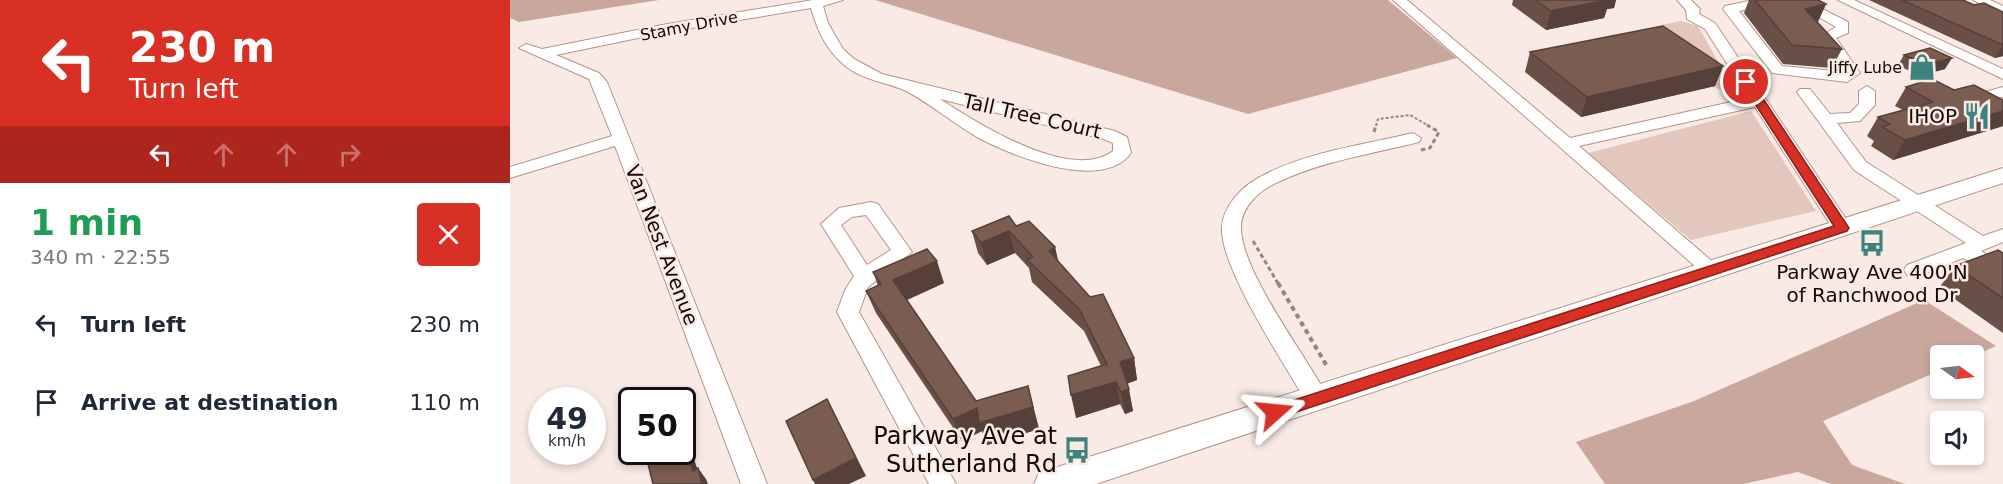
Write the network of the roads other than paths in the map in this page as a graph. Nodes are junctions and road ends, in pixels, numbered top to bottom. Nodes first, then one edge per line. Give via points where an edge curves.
1 (837, 0) edge
2 (1398, 0) edge
3 (1683, 0) edge
4 (1773, 0) edge
5 (1795, 0) edge
6 (1844, 0) edge
7 (1978, 0) edge
8 (816, 4) junction
9 (2003, 11) edge
10 (662, 29) junction
11 (584, 46) junction
12 (525, 51) edge
13 (562, 63) junction
14 (1999, 70) edge
15 (912, 88) junction
16 (1867, 91) dead end
17 (1805, 92) dead end
18 (2003, 92) edge
19 (1759, 101) junction
20 (2003, 109) edge
21 (1824, 119) junction
22 (621, 139) junction
23 (1417, 144) road end
24 (1566, 144) junction
25 (510, 173) edge
26 (2001, 178) edge
27 (1917, 203) junction
28 (1842, 228) junction
29 (2002, 236) edge
30 (1974, 247) junction
31 (1712, 270) junction
32 (1914, 270) dead end
33 (2003, 274) edge
34 (864, 276) dead end
35 (1317, 399) junction
36 (1061, 482) edge
37 (754, 484) edge
38 (943, 484) edge

1 - 8 street, Stamy Drive
2 - 24 street
3 - 19 street via 1693,9 1692,16 1710,26
4 - 5 street via 1730,9 1777,70 1847,76 1853,73 1828,36 1843,30 1843,25
6 - 14 street
7 - 9 street
8 - 10 street, Stamy Drive
8 - 15 street, Tall Tree Court via 827,39 846,61 876,78
10 - 11 street, Stamy Drive
10 - 12 street via 539,44
11 - 12 street, Stamy Drive
11 - 13 street
12 - 13 street, Van Nest Avenue
13 - 22 street, Van Nest Avenue via 597,78
15 - 15 street, Tall Tree Court via 983,134 1029,155 1086,166 1108,163 1122,153 1121,141 1109,135
16 - 21 street via 1867,105 1854,118
17 - 21 street
18 - 20 street via 1987,96 1992,104
19 - 24 street
19 - 28 street
21 - 27 street via 1860,166
22 - 25 street
22 - 37 street, Van Nest Avenue
23 - 35 street via 1286,172 1255,188 1234,213 1230,228 1235,255
24 - 31 street
26 - 27 main road
27 - 28 main road
27 - 30 street
28 - 31 main road
29 - 30 street
30 - 32 street
30 - 33 street
31 - 35 main road
34 - 38 street via 850,294 848,312
35 - 36 main road

